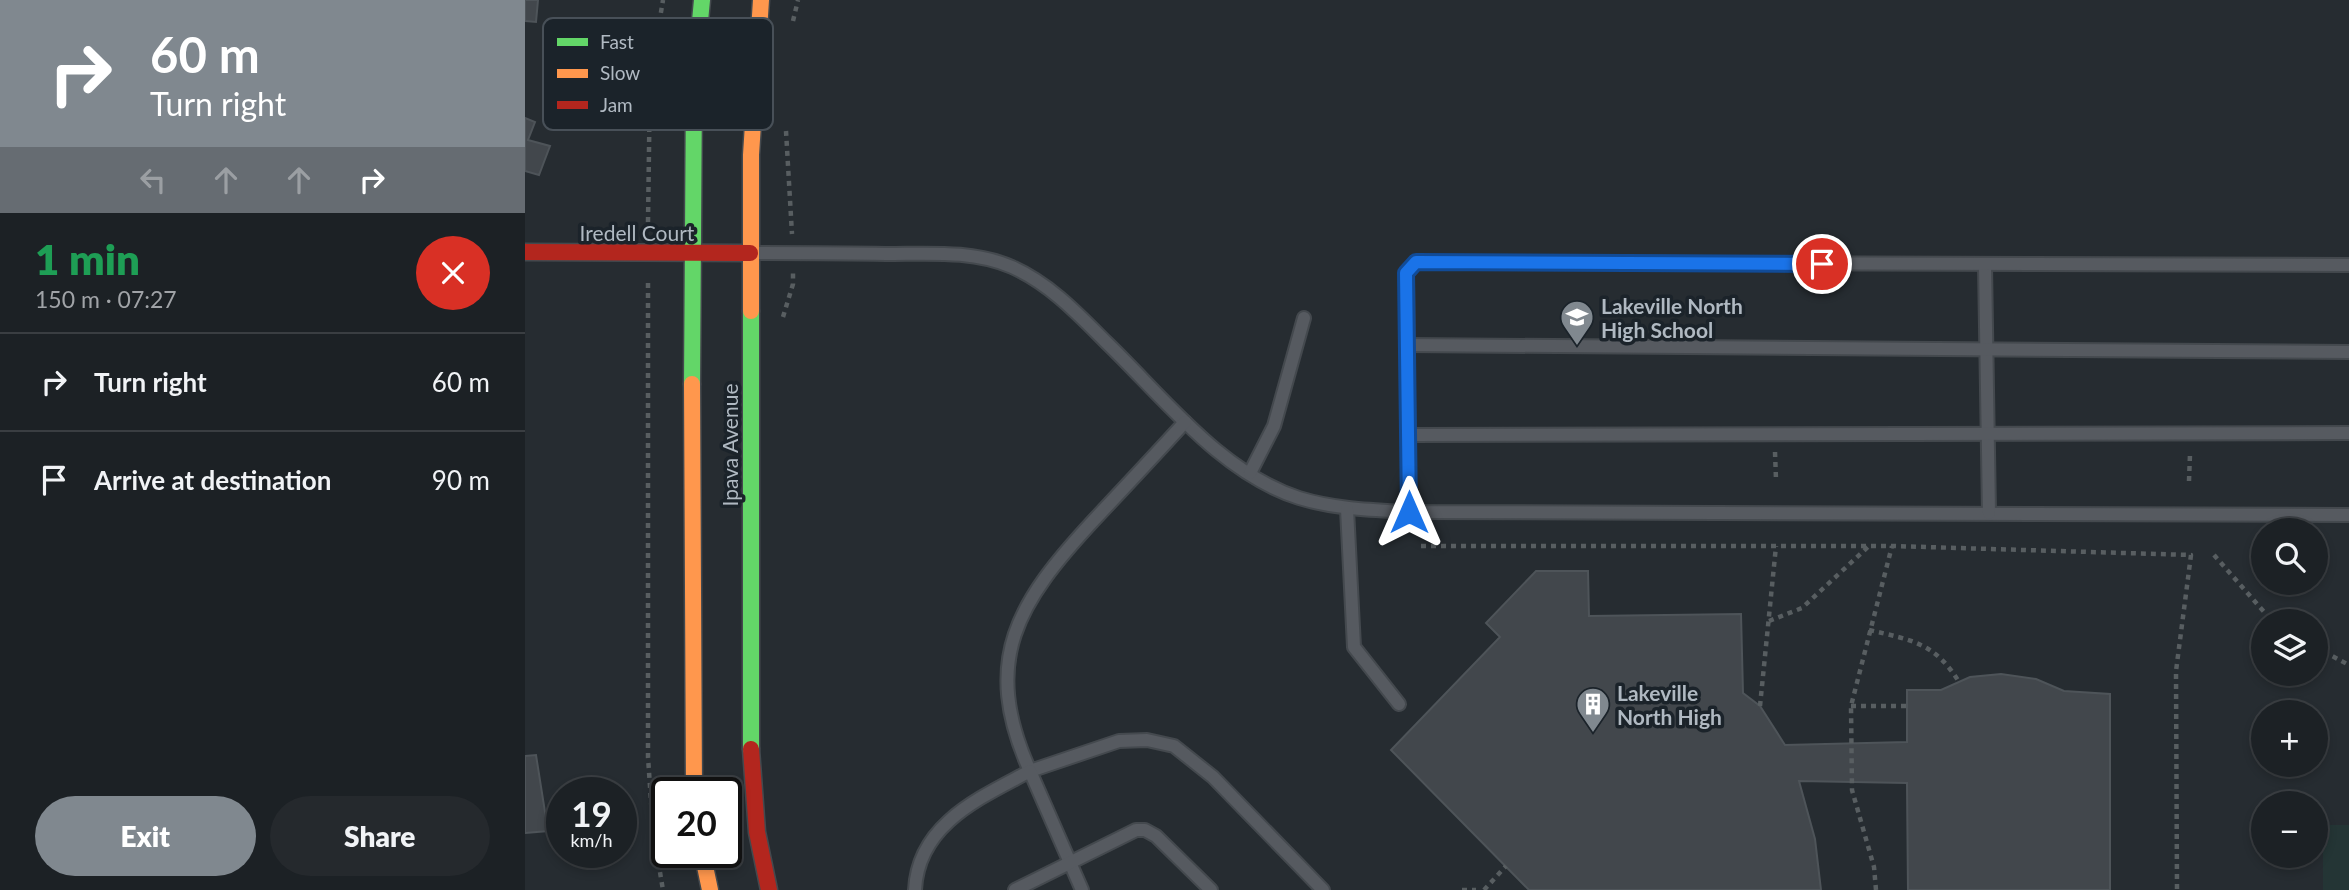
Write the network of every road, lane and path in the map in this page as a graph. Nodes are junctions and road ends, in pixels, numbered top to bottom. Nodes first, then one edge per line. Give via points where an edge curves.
1 (663, 0) edge
2 (702, 0) edge
3 (761, 0) edge
4 (798, 0) edge
5 (660, 18) edge
6 (700, 18) edge
7 (759, 18) edge
8 (792, 26) dead end
9 (787, 119) dead end
10 (649, 130) edge
11 (693, 130) edge
12 (753, 130) edge
13 (525, 252) edge
14 (692, 253) junction
15 (750, 253) junction
16 (793, 253) junction
17 (648, 255) junction
18 (1985, 265) junction
19 (2349, 265) edge
20 (1304, 318) dead end
21 (781, 324) dead end
22 (1407, 345) junction
23 (1986, 349) junction
24 (2349, 352) edge
25 (1185, 422) junction
26 (1988, 432) junction
27 (2349, 433) edge
28 (1409, 435) junction
29 (1250, 473) junction
30 (1347, 509) junction
31 (1409, 512) junction
32 (1989, 513) junction
33 (2349, 515) edge
34 (1420, 546) dead end
35 (1776, 546) junction
36 (1870, 546) junction
37 (1892, 546) junction
38 (2214, 555) dead end
39 (2261, 609) edge
40 (1769, 621) junction
41 (1869, 630) junction
42 (2328, 654) edge
43 (2349, 665) edge
44 (1959, 682) dead end
45 (1399, 704) dead end
46 (1760, 706) dead end
47 (1851, 706) junction
48 (1907, 706) dead end
49 (1030, 771) junction
50 (694, 777) edge
51 (1070, 862) junction
52 (1506, 866) dead end
53 (705, 868) edge
54 (663, 890) edge
55 (710, 890) edge
56 (769, 890) edge
57 (915, 890) edge
58 (1014, 890) edge
59 (1082, 890) edge
60 (1211, 890) edge
61 (1323, 890) edge
62 (1462, 890) edge
63 (1476, 890) edge
64 (1484, 890) edge
65 (1876, 890) edge
66 (2177, 890) edge

1 - 5 path
2 - 6 street, Ipava Avenue
3 - 7 street, Ipava Avenue
4 - 8 path
9 - 16 path
10 - 17 path
11 - 14 street, Ipava Avenue
12 - 15 street, Ipava Avenue
13 - 17 street, Iredell Court
14 - 15 street, Iredell Court
14 - 17 street, Iredell Court
14 - 50 street, Ipava Avenue
15 - 16 lane
15 - 56 street, Ipava Avenue via 750,733 757,832
16 - 21 path via 793,284
16 - 25 lane via 949,254 1011,267 1042,283 1067,304
17 - 54 path via 648,757
18 - 19 lane
18 - 22 lane via 1416,262 1406,273
18 - 23 lane
20 - 29 lane via 1274,426
22 - 23 lane
22 - 28 lane
23 - 24 lane
23 - 26 lane
25 - 29 lane
25 - 49 lane via 1057,560 1017,625 1007,685 1010,717
26 - 27 lane
26 - 28 lane
26 - 32 lane
28 - 31 lane
29 - 30 lane via 1298,497
30 - 31 lane
30 - 45 lane via 1354,647
31 - 32 lane
32 - 33 lane
34 - 35 path
35 - 36 path
35 - 40 path
36 - 37 path
36 - 40 path via 1802,608
37 - 41 path
37 - 66 path via 2191,555 2176,671
38 - 39 path
40 - 46 path
41 - 44 path via 1912,640 1945,659
41 - 47 path
42 - 43 path
47 - 48 path
47 - 65 path via 1852,790
49 - 51 lane
49 - 57 lane via 964,806 942,825 925,852
49 - 61 lane via 1119,741 1147,740 1174,746 1213,777
51 - 58 lane
51 - 59 lane
51 - 60 lane via 1136,830 1146,830
52 - 64 path
53 - 55 street
62 - 63 path

